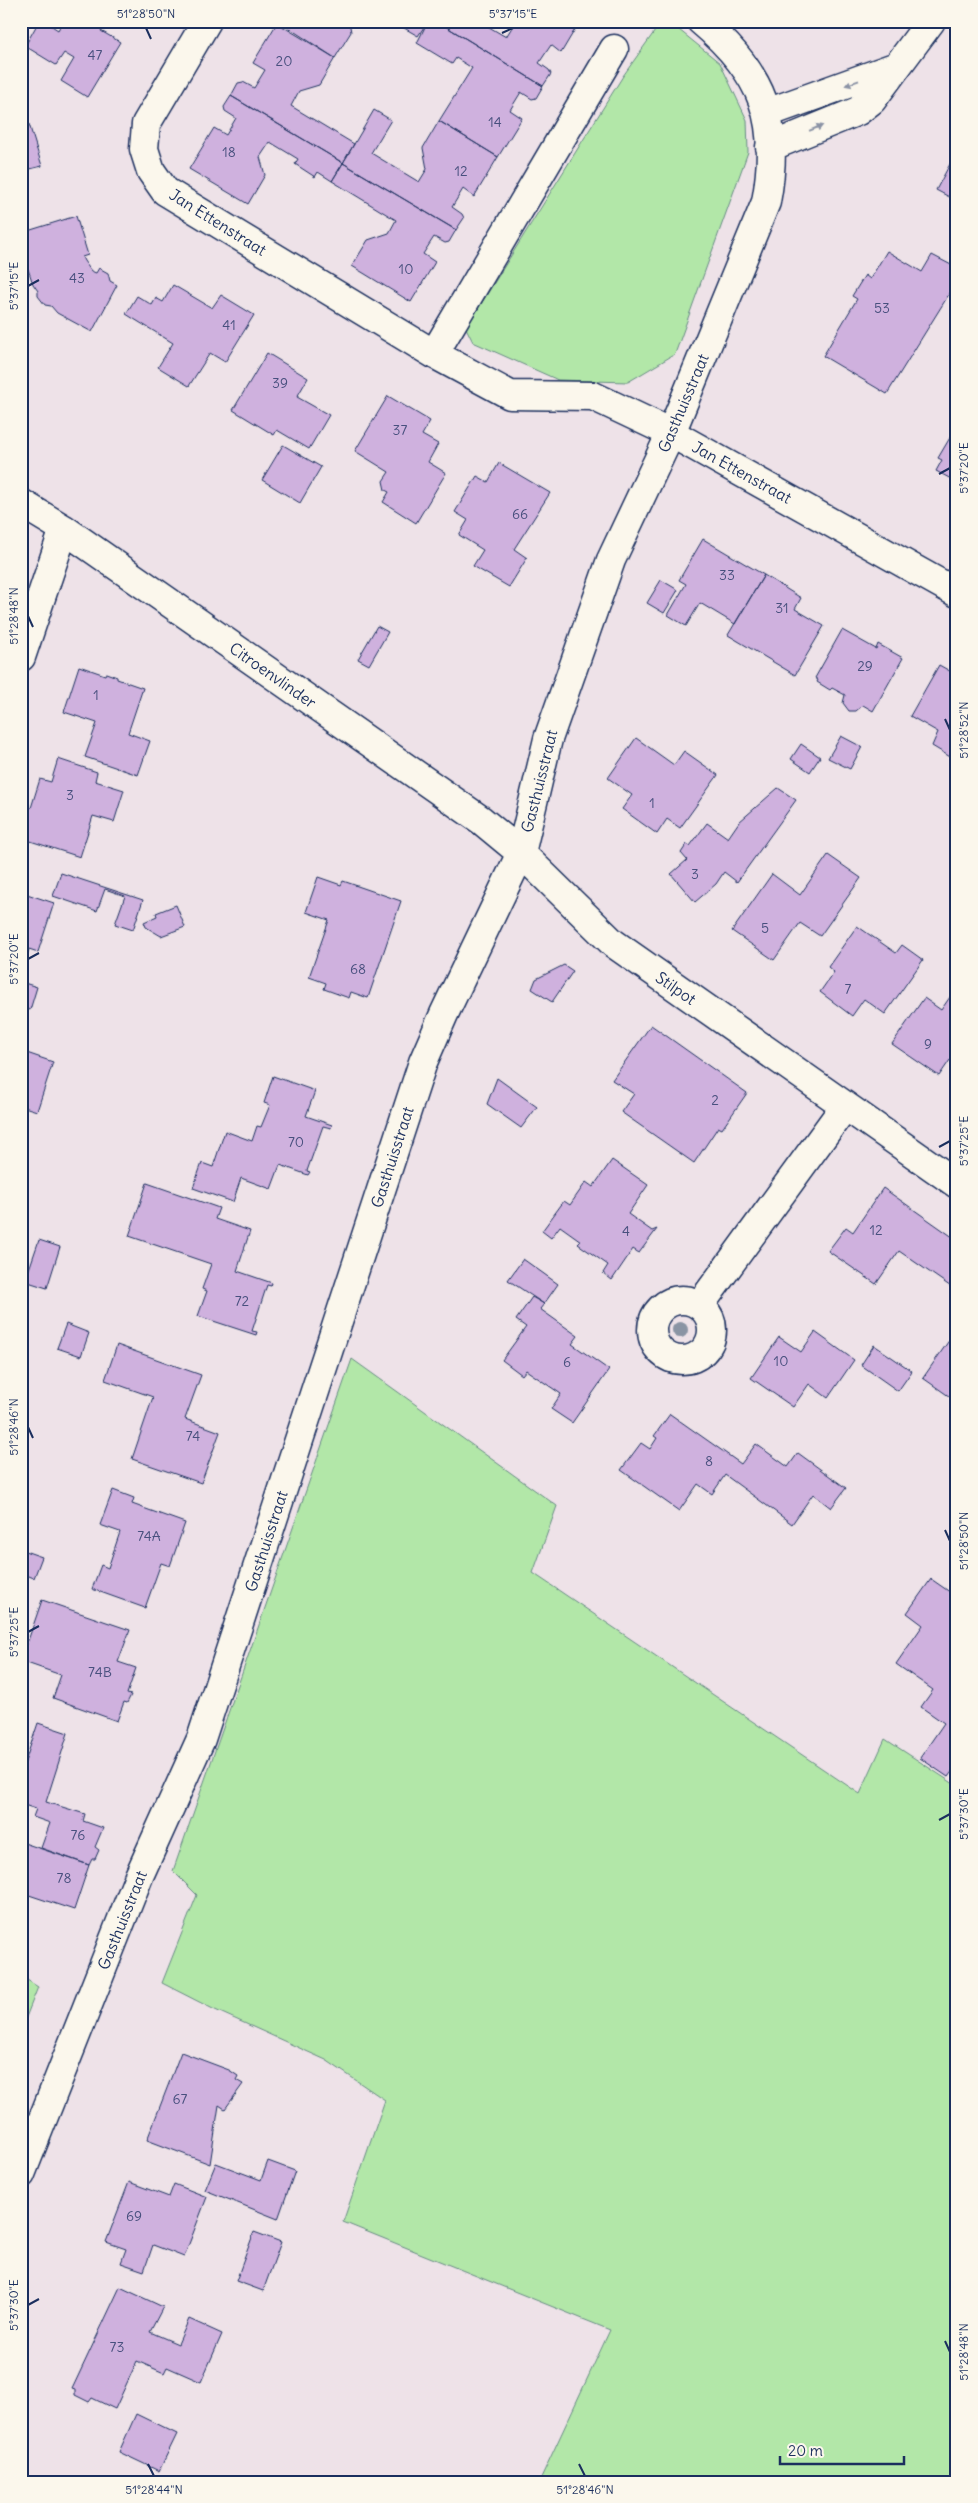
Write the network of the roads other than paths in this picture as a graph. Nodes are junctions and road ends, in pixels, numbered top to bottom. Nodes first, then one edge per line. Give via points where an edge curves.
1 (207, 21) edge
2 (701, 21) edge
3 (931, 21) edge
4 (614, 49) dead end
5 (897, 66) junction
6 (767, 113) junction
7 (770, 147) junction
8 (434, 354) junction
9 (671, 433) junction
10 (21, 503) edge
11 (64, 529) junction
12 (957, 593) edge
13 (21, 657) edge
14 (521, 853) junction
15 (845, 1106) junction
16 (957, 1184) edge
17 (700, 1305) dead end
18 (21, 2174) edge

1 - 8 street, Jan Ettenstraat via 146,124 144,149 151,171 165,191
2 - 6 street, Gasthuisstraat via 737,55 757,84
3 - 5 street
4 - 8 street
5 -> 6 street
7 -> 5 street via 858,111 872,100
6 - 7 street, Gasthuisstraat
7 - 9 street, Gasthuisstraat via 772,168 766,202
8 - 9 street, Jan Ettenstraat via 510,395 593,396
9 - 12 street, Jan Ettenstraat
9 - 14 street, Gasthuisstraat via 611,560 548,739
10 - 11 street, Citroenvlinder
11 - 13 street
11 - 14 street, Citroenvlinder via 481,820
14 - 15 street, Stilpot via 613,943
14 - 18 street, Gasthuisstraat via 423,1062 201,1739 139,1876
15 - 16 street, Stilpot
15 - 17 street

